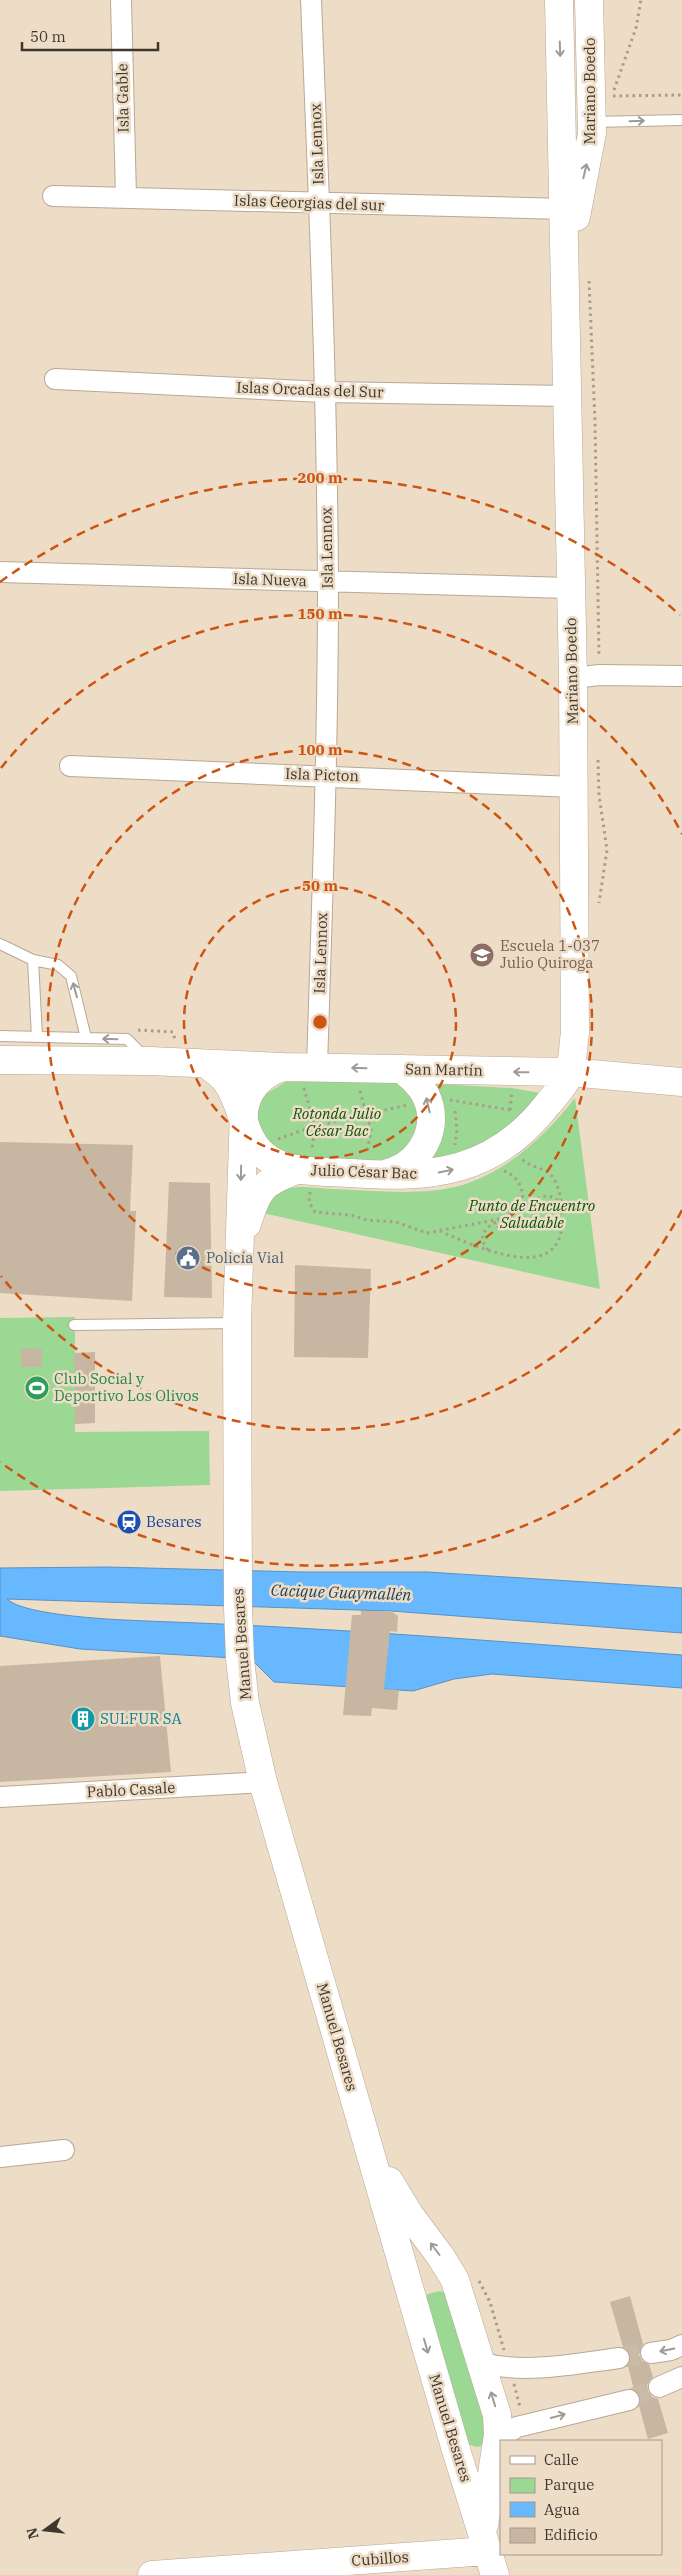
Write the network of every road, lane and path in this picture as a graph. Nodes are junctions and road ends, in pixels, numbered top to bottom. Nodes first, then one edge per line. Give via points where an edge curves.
1 (121, 0) edge
2 (311, 0) edge
3 (559, 0) edge
4 (589, 0) edge
5 (641, 0) edge
6 (682, 95) edge
7 (613, 96) junction
8 (682, 120) edge
9 (602, 122) junction
10 (53, 196) dead end
11 (126, 197) junction
12 (319, 204) junction
13 (565, 209) junction
14 (577, 272) junction
15 (54, 379) dead end
16 (324, 392) junction
17 (566, 396) junction
18 (0, 572) edge
19 (328, 582) junction
20 (569, 588) junction
21 (600, 675) junction
22 (682, 676) edge
23 (573, 678) junction
24 (598, 757) dead end
25 (70, 766) dead end
26 (327, 775) junction
27 (573, 787) junction
28 (598, 905) dead end
29 (0, 944) edge
30 (33, 960) junction
31 (0, 1036) edge
32 (37, 1037) junction
33 (86, 1038) junction
34 (0, 1060) edge
35 (150, 1061) junction
36 (206, 1064) junction
37 (299, 1067) junction
38 (356, 1068) junction
39 (401, 1069) junction
40 (514, 1072) junction
41 (569, 1072) junction
42 (682, 1082) edge
43 (428, 1101) junction
44 (510, 1110) junction
45 (367, 1114) junction
46 (243, 1124) junction
47 (315, 1126) junction
48 (275, 1141) dead end
49 (520, 1150) junction
50 (498, 1170) dead end
51 (370, 1175) junction
52 (308, 1179) junction
53 (561, 1202) junction
54 (522, 1206) junction
55 (500, 1219) junction
56 (439, 1231) junction
57 (488, 1251) junction
58 (240, 1252) junction
59 (237, 1323) junction
60 (74, 1325) dead end
61 (263, 1782) junction
62 (0, 1797) edge
63 (369, 2148) junction
64 (64, 2150) dead end
65 (0, 2158) edge
66 (467, 2282) junction
67 (417, 2313) junction
68 (682, 2345) edge
69 (651, 2353) tunnel mouth
70 (619, 2358) tunnel mouth
71 (482, 2363) junction
72 (509, 2367) junction
73 (682, 2377) edge
74 (659, 2387) tunnel mouth
75 (629, 2400) tunnel mouth
76 (525, 2425) junction
77 (497, 2440) junction
78 (456, 2450) junction
79 (488, 2553) edge
80 (152, 2575) edge

1 - 11 street, Isla Gable
2 - 12 street, Isla Lennox
3 -> 13 main road, Mariano Boedo
4 - 9 main road, Mariano Boedo
5 - 7 path via 636,28
6 - 7 path
7 - 9 path
9 -> 8 lane
14 -> 9 main road, Mariano Boedo via 590,153
10 - 11 street, Islas Georgias del sur
11 - 12 street, Islas Georgias del sur
12 - 13 street, Islas Georgias del sur
12 - 16 street, Isla Lennox
13 - 14 main road, Mariano Boedo
14 - 17 main road, Mariano Boedo
14 - 21 path via 595,421
15 - 16 street, Islas Orcadas del Sur
16 - 17 street, Islas Orcadas del Sur
16 - 19 street, Isla Lennox
17 - 20 main road, Mariano Boedo
18 - 19 street, Isla Nueva
19 - 20 street, Isla Nueva
19 - 26 street, Isla Lennox
20 - 23 main road, Mariano Boedo
21 - 22 street
21 - 23 street
23 - 27 main road, Mariano Boedo
24 - 28 path via 599,794 607,850
25 - 26 street, Isla Picton
26 - 27 street, Isla Picton
26 - 37 street, Isla Lennox
27 - 41 main road, Mariano Boedo via 575,1033
29 - 30 lane
30 - 32 lane
33 -> 30 lane via 70,976 58,965
31 - 32 lane
32 - 33 lane
35 -> 33 lane via 127,1039
34 - 35 main road, San Martín
35 - 36 main road, San Martín
36 - 37 main road, San Martín
36 - 46 main road via 228,1083
37 - 38 main road, San Martín
37 - 46 main road via 268,1073 254,1086 246,1101
37 - 47 path
39 -> 38 main road, San Martín
38 - 45 path via 355,1077
39 - 40 main road, San Martín
39 - 43 main road via 420,1085
41 -> 40 main road, San Martín
40 - 44 path
41 - 42 main road, San Martín
41 - 49 main road, Julio César Bac
43 - 44 path via 452,1100
43 - 45 path
51 -> 43 main road via 400,1170 419,1154 430,1132
44 - 49 path via 509,1131
45 - 47 path
45 - 51 path via 371,1130
46 - 52 main road, Julio César Bac via 254,1145 268,1158
46 -> 58 main road, Manuel Besares
47 - 48 path
47 - 52 path
51 -> 49 main road, Julio César Bac via 450,1170 494,1154
49 - 53 path via 524,1161 550,1173
50 - 54 path via 516,1178 523,1194
51 - 52 main road, Julio César Bac
52 - 56 path via 308,1200 315,1212 396,1222 421,1232
52 - 58 main road, Julio César Bac via 274,1178 261,1188 254,1201
53 - 54 path via 552,1196 542,1196
53 - 57 path via 560,1236 546,1253 522,1258
54 - 55 path
55 - 56 path
55 - 57 path via 483,1232 483,1243
56 - 57 path
58 - 59 main road, Manuel Besares
59 - 60 lane
59 - 61 main road, Manuel Besares via 240,1659 245,1704
61 - 62 street, Pablo Casale
61 - 63 main road, Manuel Besares
66 -> 63 main road, Manuel Besares via 441,2257 409,2214
63 - 67 main road, Manuel Besares
64 - 65 street
66 - 67 main road via 446,2277 428,2281 420,2288
66 - 71 main road, Manuel Besares
66 - 72 path via 483,2284
67 -> 78 main road, Manuel Besares
68 -> 69 street
70 - 72 street
71 - 72 street
77 -> 71 main road, Manuel Besares via 497,2415
72 - 76 path
73 - 74 street
76 -> 75 street
76 - 77 street
77 - 78 main road via 483,2454 475,2456
77 - 79 main road, Manuel Besares via 486,2505
78 - 79 main road, Manuel Besares
79 - 80 main road, Cubillos

